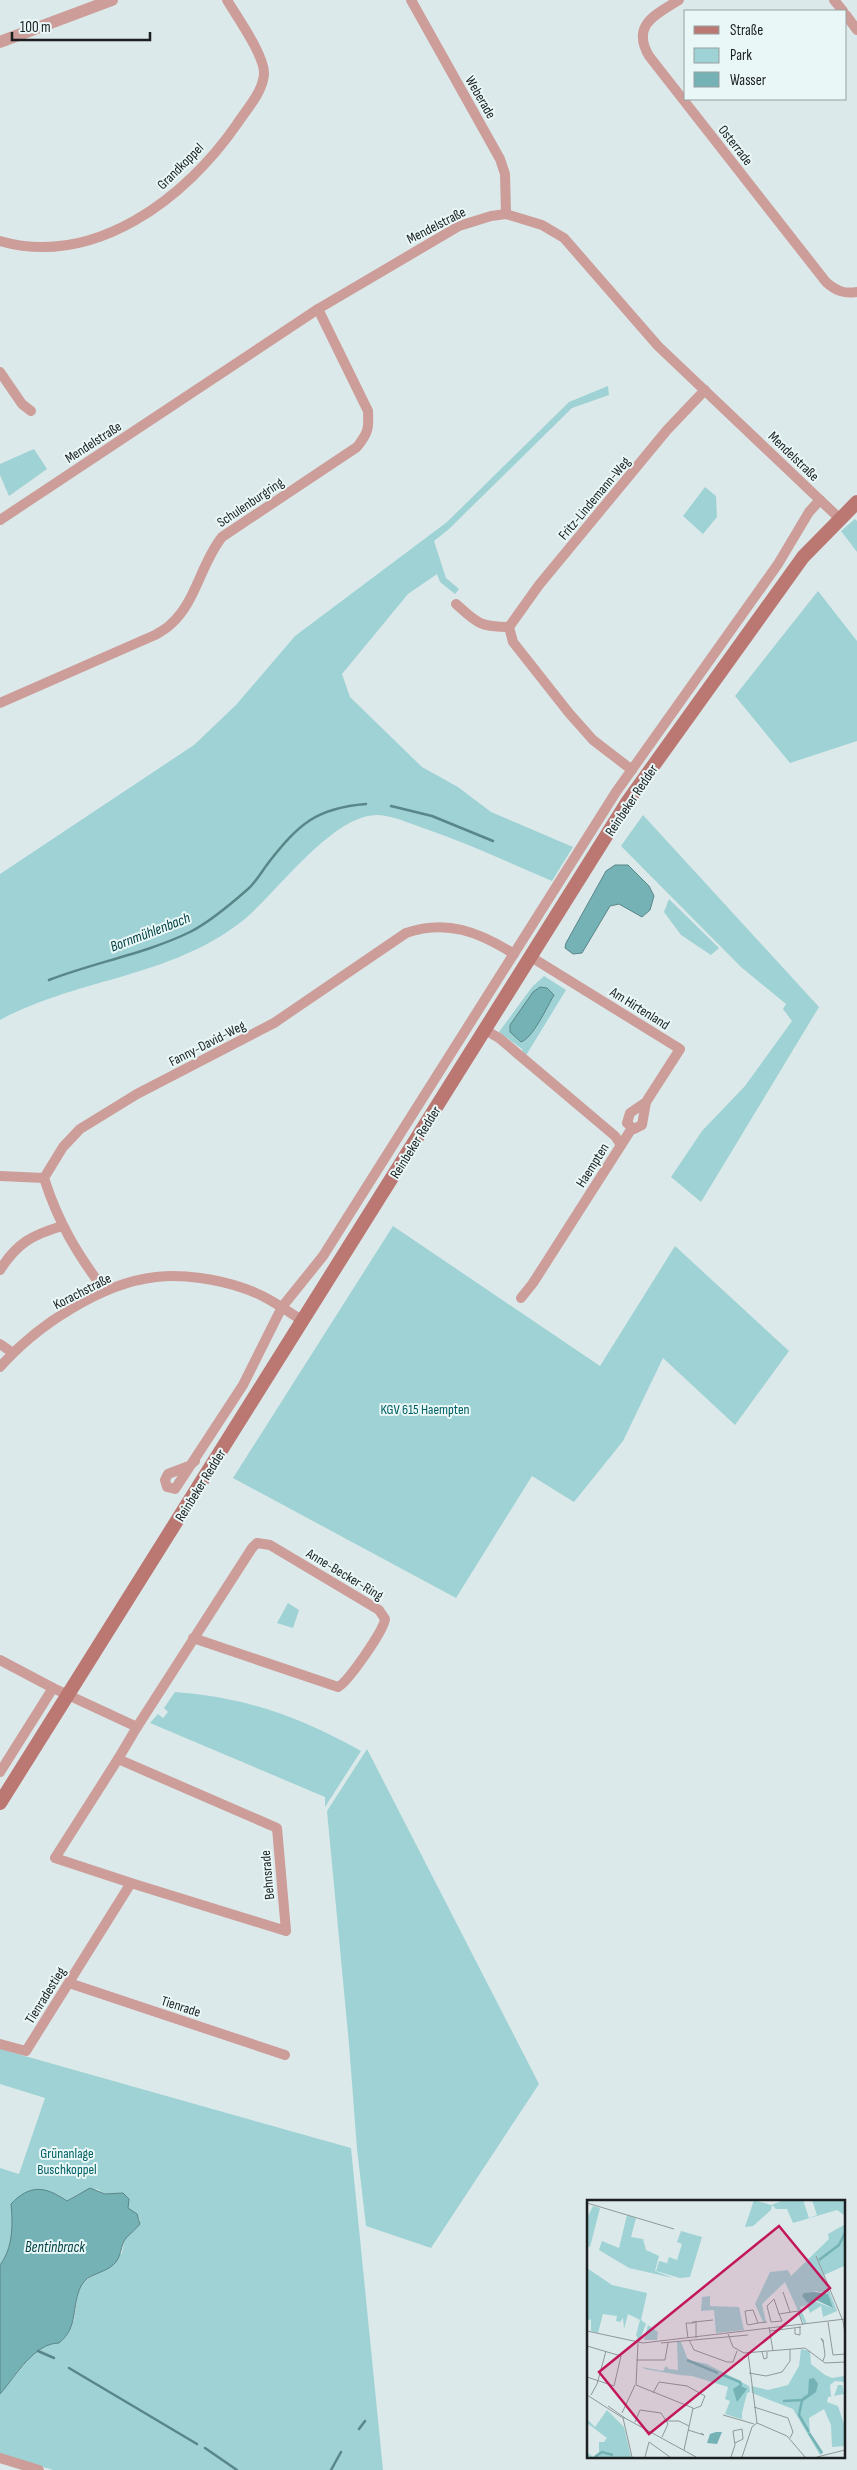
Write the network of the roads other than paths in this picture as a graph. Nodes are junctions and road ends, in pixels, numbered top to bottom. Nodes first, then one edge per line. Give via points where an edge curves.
1 (112, 0) edge
2 (227, 0) edge
3 (411, 0) edge
4 (678, 0) edge
5 (834, 0) edge
6 (842, 10) edge
7 (847, 16) edge
8 (857, 30) edge
9 (0, 42) edge
10 (506, 214) junction
11 (0, 241) edge
12 (857, 292) edge
13 (318, 309) junction
14 (0, 372) edge
15 (704, 390) junction
16 (31, 411) dead end
17 (820, 500) junction
18 (857, 502) edge
19 (839, 518) junction
20 (0, 520) edge
21 (456, 604) dead end
22 (509, 627) junction
23 (0, 703) edge
24 (632, 770) junction
25 (514, 954) junction
26 (531, 957) junction
27 (485, 1030) junction
28 (646, 1102) junction
29 (632, 1128) junction
30 (621, 1145) junction
31 (0, 1176) edge
32 (44, 1178) junction
33 (62, 1226) junction
34 (0, 1270) edge
35 (105, 1291) junction
36 (521, 1298) dead end
37 (282, 1307) junction
38 (303, 1321) junction
39 (0, 1344) edge
40 (13, 1353) junction
41 (0, 1367) edge
42 (195, 1461) dead end
43 (193, 1638) junction
44 (0, 1660) edge
45 (53, 1688) junction
46 (68, 1695) junction
47 (137, 1727) junction
48 (118, 1759) junction
49 (0, 1772) edge
50 (0, 1802) edge
51 (131, 1883) junction
52 (68, 1983) junction
53 (0, 2044) edge
54 (284, 2055) dead end
55 (0, 2458) edge
56 (39, 2470) edge

1 - 9 street
2 - 11 street, Grandkoppel via 262,63 264,75 256,95 228,137 189,180 162,204 104,236 66,246 28,246
3 - 10 street, Weberade via 500,159 505,174
4 - 12 street, Osterrade via 647,23 642,40 649,56 826,282 840,291
5 - 6 street
7 - 8 street
10 - 13 street, Mendelstraße via 459,226
10 - 15 street, Mendelstraße via 542,225 564,238 658,346
13 - 20 street, Mendelstraße
13 - 23 street, Schulenburgring via 368,411 369,429 357,447 222,538 208,558 183,610 171,624 155,635
14 - 16 street via 22,404
15 - 17 street, Mendelstraße
15 - 22 street, Fritz-Lindemann-Weg via 539,585
17 - 19 street, Mendelstraße
17 - 24 street, Reinbeker Redder
18 - 19 main road, Reinbeker Redder
19 - 26 main road, Reinbeker Redder via 798,563 628,801
21 - 22 street via 487,627
22 - 24 street via 512,642 568,713 593,740
24 - 25 street, Reinbeker Redder
25 - 32 street, Fanny-David-Weg via 475,933 447,927 428,926 406,933 274,1023 136,1094 80,1128 63,1147
25 - 37 street, Reinbeker Redder via 323,1256
26 - 27 main road, Reinbeker Redder
26 - 28 street, Am Hirtenland via 680,1050
27 - 30 street, Haempten via 499,1038 615,1136
27 - 38 main road, Reinbeker Redder
28 - 29 street, Am Hirtenland via 642,1125
28 - 29 street, Am Hirtenland via 627,1118
29 - 30 street, Am Hirtenland
30 - 36 street, Haempten
31 - 32 street
32 - 33 street
33 - 34 street via 29,1238
33 - 35 street
35 - 37 street, Korachstraße via 157,1277 186,1278 244,1288
35 - 40 street, Korachstraße via 48,1324
37 - 38 street, Korachstraße
37 - 42 street, Reinbeker Redder via 243,1385
38 - 46 main road, Reinbeker Redder
39 - 40 street
40 - 41 street, Korachstraße
43 - 43 street, Anne-Becker-Ring via 252,1548 261,1542 379,1610 386,1619 344,1683 338,1687
43 - 47 street, Anne-Becker-Ring
44 - 45 street
45 - 46 street
45 - 49 street
46 - 47 street
46 - 50 main road, Reinbeker Redder
47 - 48 street, Behnsrade
48 - 51 street, Behnsrade via 55,1858
48 - 51 street, Behnsrade via 277,1828 286,1930
51 - 52 street, Tienradestieg
52 - 53 street, Tienradestieg via 26,2051
52 - 54 street, Tienrade
55 - 56 street

